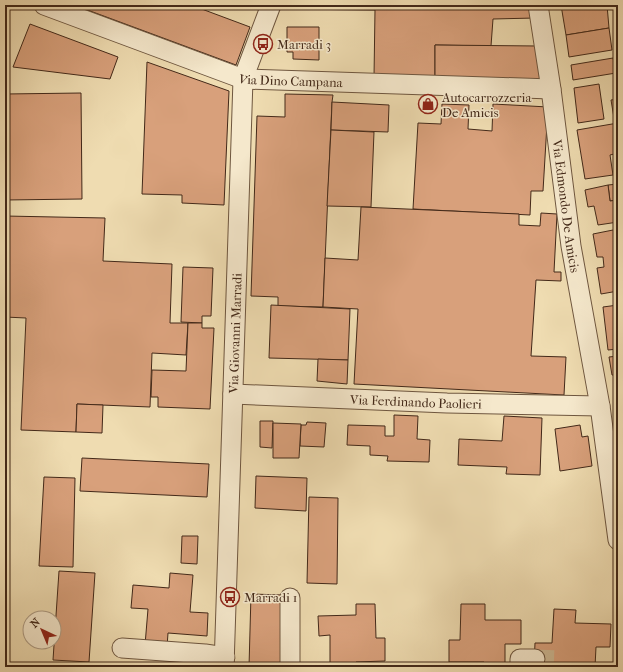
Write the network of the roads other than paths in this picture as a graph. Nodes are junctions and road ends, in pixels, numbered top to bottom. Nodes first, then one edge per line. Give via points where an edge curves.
1 (44, 5) edge
2 (271, 5) edge
3 (538, 5) edge
4 (244, 79) junction
5 (551, 90) junction
6 (232, 394) junction
7 (600, 406) junction
8 (618, 540) edge
9 (290, 598) dead end
10 (122, 648) dead end
11 (224, 662) edge
12 (290, 667) edge

1 - 4 street, Via Dino Campana
2 - 4 street, Via Giovanni Marradi
3 - 5 street, Via Edmondo De Amicis
4 - 5 street, Via Dino Campana
4 - 6 street, Via Giovanni Marradi
5 - 7 street, Via Edmondo De Amicis via 571,246
6 - 7 street, Via Ferdinando Paolieri
6 - 11 street, Via Giovanni Marradi
7 - 8 street, Via Edmondo De Amicis
9 - 12 street
10 - 11 street via 205,654

